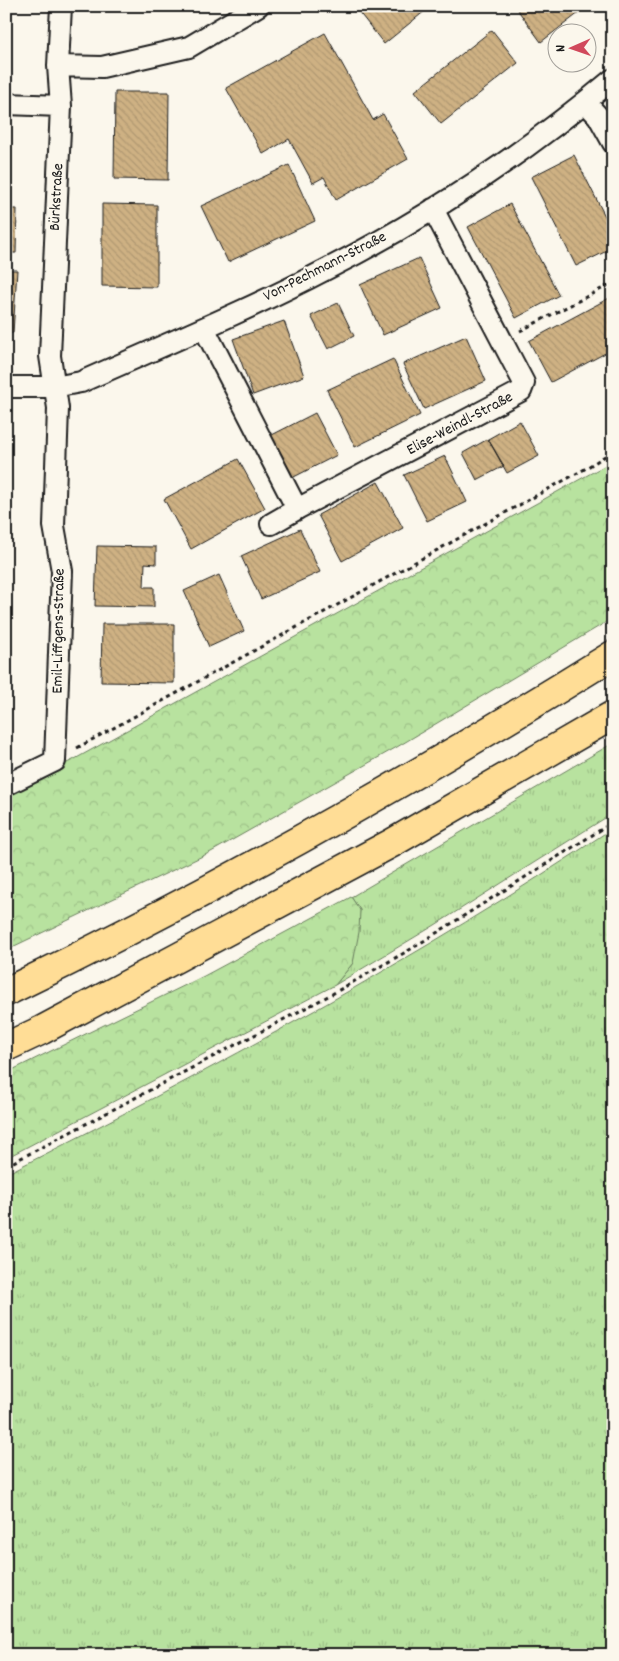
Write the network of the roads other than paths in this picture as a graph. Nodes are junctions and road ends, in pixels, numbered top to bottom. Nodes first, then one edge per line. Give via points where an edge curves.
1 (61, 6) edge
2 (258, 6) edge
3 (58, 66) junction
4 (613, 79) edge
5 (585, 102) junction
6 (6, 104) edge
7 (61, 106) junction
8 (613, 143) edge
9 (433, 209) junction
10 (204, 328) junction
11 (6, 386) edge
12 (54, 387) junction
13 (297, 509) junction
14 (271, 524) dead end
15 (613, 655) edge
16 (613, 715) edge
17 (6, 785) edge
18 (6, 992) edge
19 (6, 1047) edge

1 - 3 street, Bürkstraße
2 - 3 street via 189,47 102,68
3 - 7 street, Bürkstraße
4 - 5 street, Von-Pechmann-Straße
5 - 8 street via 598,116
5 - 9 street, Von-Pechmann-Straße via 503,164
6 - 7 street
7 - 12 street, Bürkstraße via 50,356
9 - 10 street, Von-Pechmann-Straße via 330,268
9 - 13 street, Elise-Weindl-Straße via 524,383 521,391
10 - 12 street, Von-Pechmann-Straße via 81,382
10 - 13 street
11 - 12 street, Von-Pechmann-Straße
12 - 17 street, Emil-Liffgens-Straße via 58,408 54,526 62,571 55,761
13 - 14 street, Elise-Weindl-Straße
15 - 18 highway via 336,822 121,937
16 - 19 highway via 383,848

